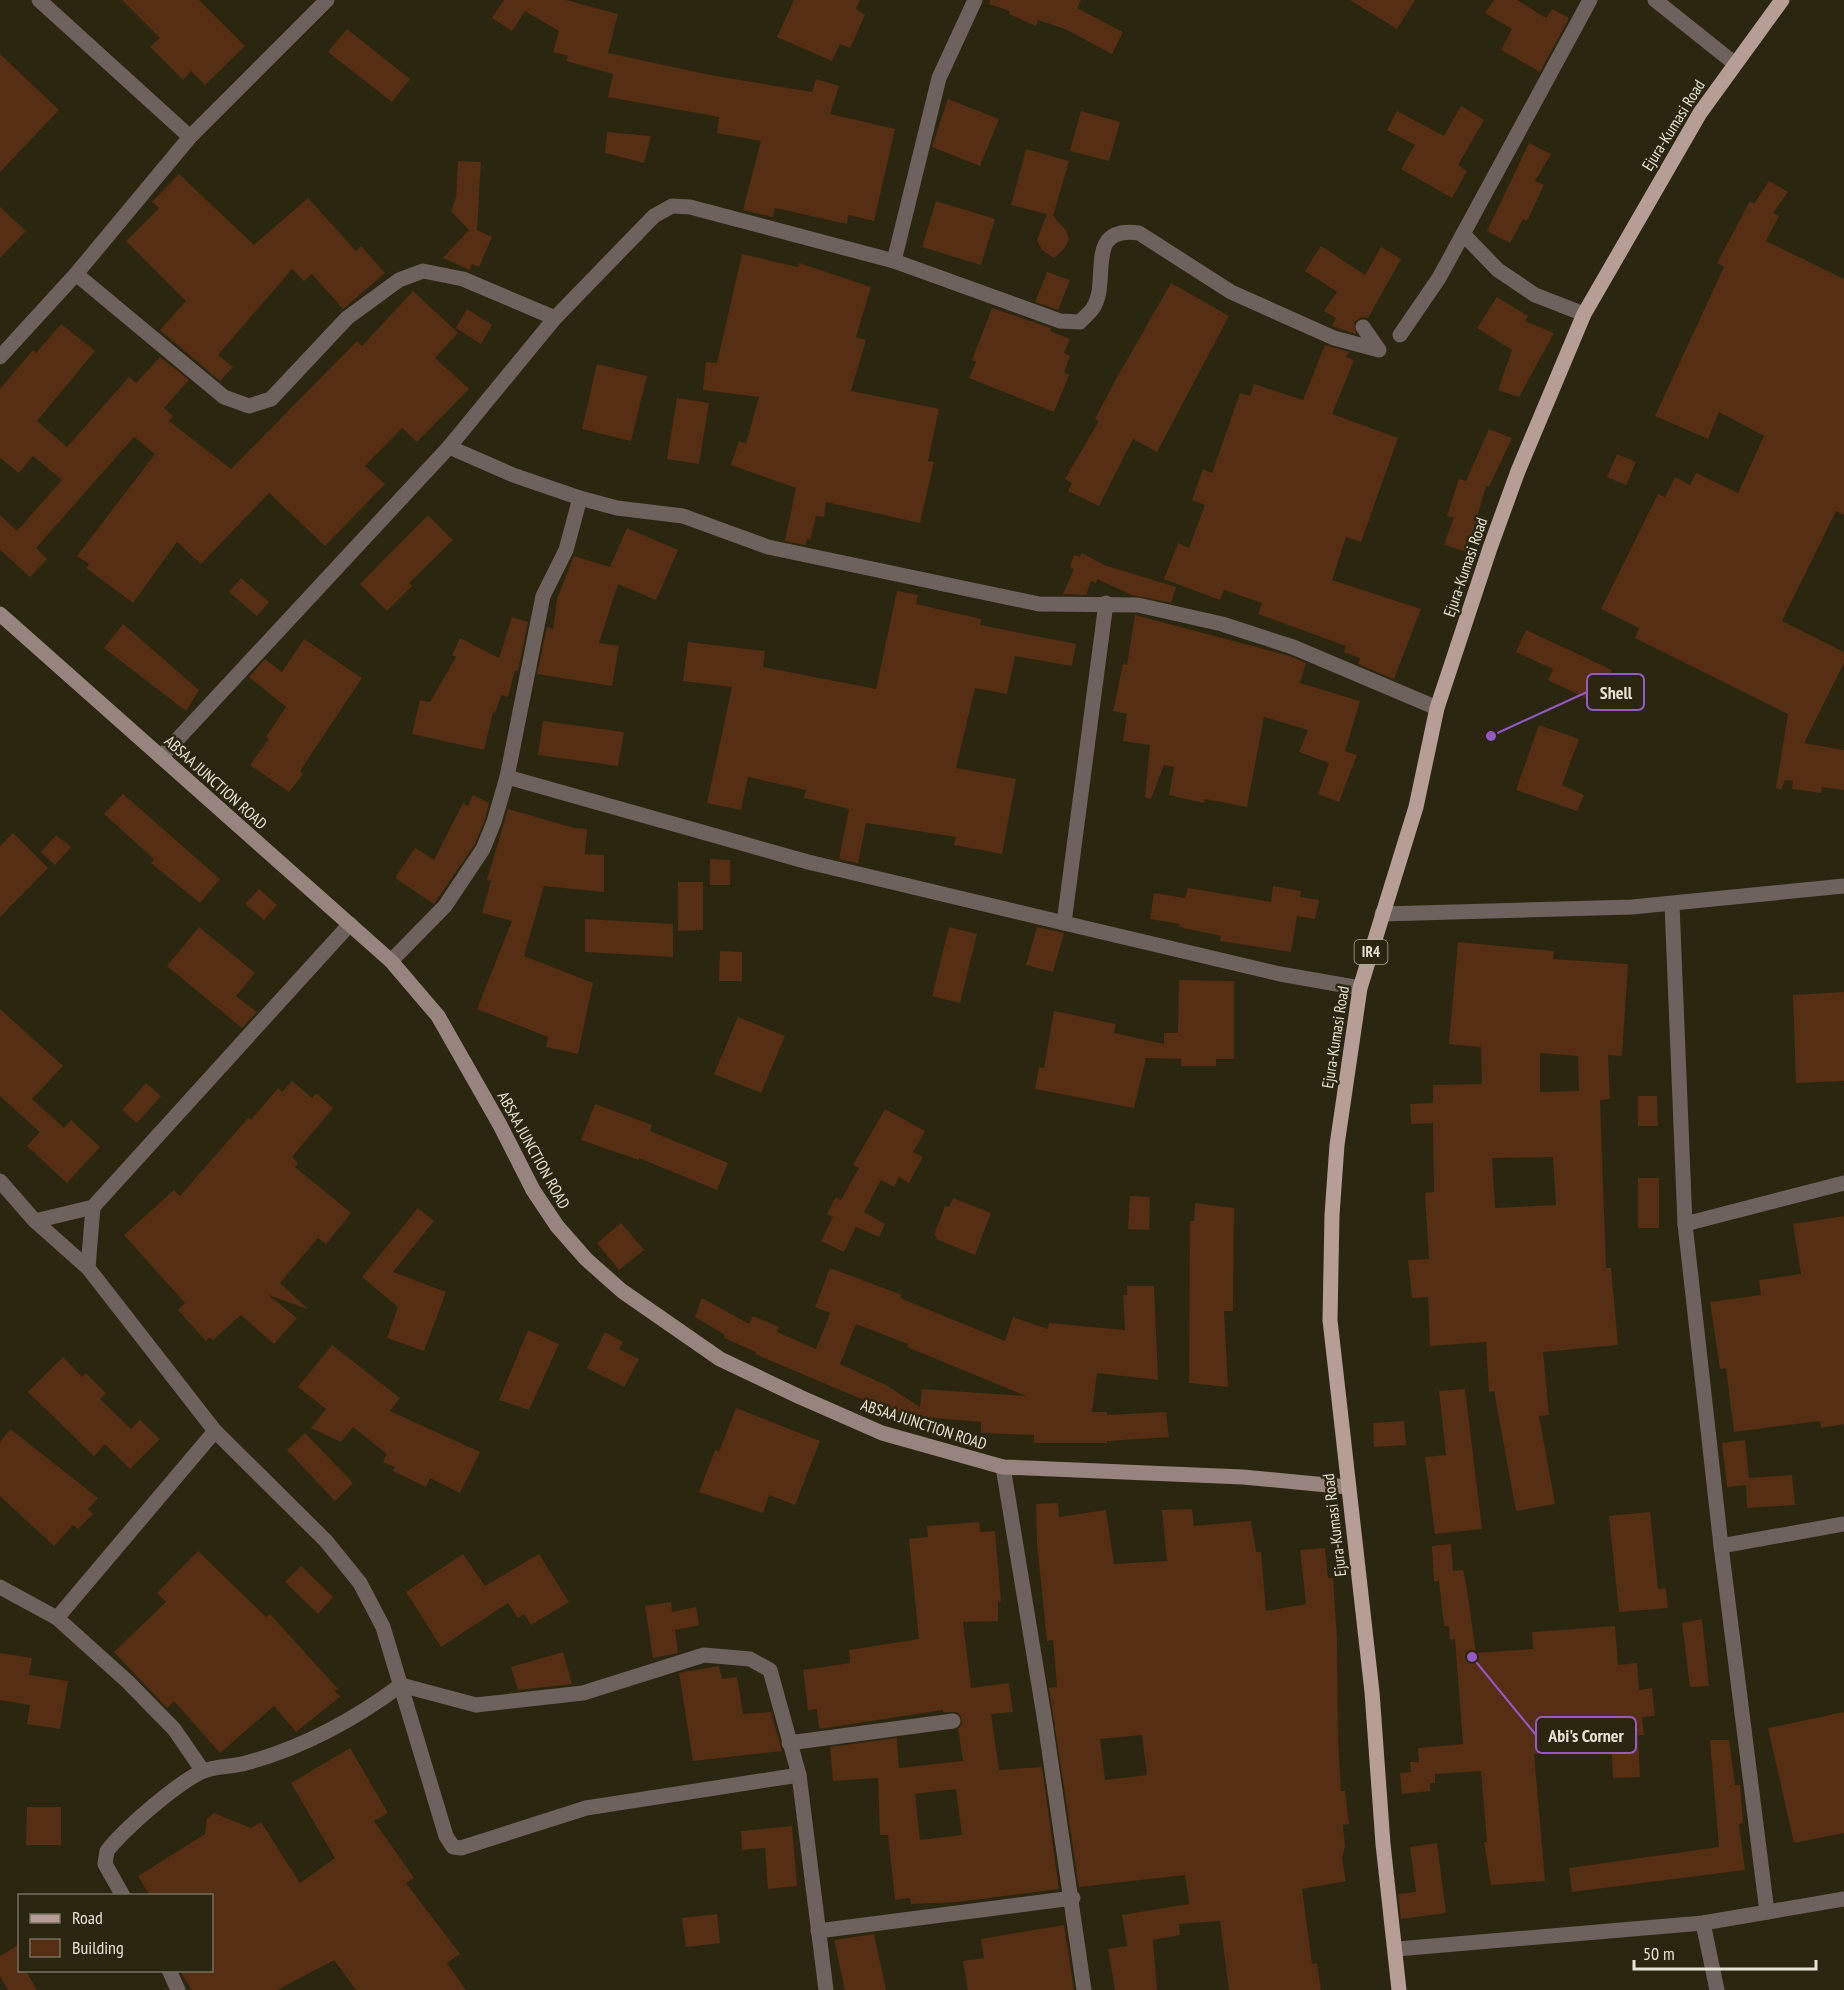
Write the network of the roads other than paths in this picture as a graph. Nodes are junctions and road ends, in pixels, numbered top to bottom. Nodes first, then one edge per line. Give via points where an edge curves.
1 (39, 0) edge
2 (327, 0) edge
3 (975, 0) edge
4 (1590, 0) edge
5 (1655, 0) edge
6 (1782, 0) edge
7 (1734, 63) junction
8 (190, 138) junction
9 (1463, 234) junction
10 (894, 261) junction
11 (76, 274) junction
12 (1584, 314) junction
13 (555, 318) junction
14 (1363, 327) dead end
15 (1400, 335) dead end
16 (0, 357) edge
17 (449, 447) junction
18 (580, 498) junction
19 (1106, 603) junction
20 (0, 614) edge
21 (1437, 708) junction
22 (161, 757) junction
23 (507, 777) junction
24 (1844, 886) edge
25 (1672, 904) junction
26 (1382, 914) junction
27 (1064, 922) junction
28 (350, 924) junction
29 (391, 961) junction
30 (1360, 988) junction
31 (0, 1181) edge
32 (1844, 1184) edge
33 (93, 1207) junction
34 (35, 1221) junction
35 (1685, 1224) junction
36 (88, 1269) junction
37 (215, 1431) junction
38 (1003, 1467) junction
39 (1348, 1487) junction
40 (1844, 1524) edge
41 (1721, 1546) junction
42 (0, 1587) edge
43 (57, 1618) junction
44 (401, 1685) junction
45 (953, 1721) dead end
46 (789, 1743) junction
47 (203, 1771) junction
48 (799, 1775) junction
49 (122, 1894) edge
50 (1073, 1898) junction
51 (1844, 1899) edge
52 (1767, 1912) junction
53 (1703, 1923) junction
54 (818, 1931) junction
55 (1397, 1949) junction
56 (169, 1972) edge
57 (178, 1990) edge
58 (826, 1990) edge
59 (1084, 1990) edge
60 (1399, 1990) edge
61 (1717, 1990) edge

1 - 8 street
2 - 8 street
3 - 10 street via 939,78
4 - 9 street
5 - 7 street
6 - 7 main road, Ejura-Kumasi Road / IR4
7 - 12 main road, Ejura-Kumasi Road / IR4 via 1700,113
8 - 11 street
9 - 12 street via 1498,270 1534,295
9 - 15 street
10 - 13 street via 690,207 672,206 654,216
10 - 14 street via 1060,321 1080,322 1094,307 1100,260 1107,241 1123,231 1138,233 1232,292 1334,338 1379,351
11 - 13 street via 224,398 249,406 271,399 347,318 399,280 423,271 463,279
11 - 16 street
12 - 21 main road, Ejura-Kumasi Road / IR4 via 1502,515
13 - 17 street
17 - 18 street
17 - 22 street
18 - 19 street via 617,508 683,516 768,547 985,594 1039,604
18 - 23 street via 566,550 543,596
19 - 21 street via 1138,605 1222,624 1293,647
19 - 27 street
20 - 22 street, ABSAA JUNCTION ROAD
21 - 26 main road, Ejura-Kumasi Road / IR4 via 1416,807
22 - 28 street, ABSAA JUNCTION ROAD
23 - 27 street via 808,862
23 - 29 street via 483,849 445,906
24 - 25 street
25 - 26 street
25 - 35 street
26 - 30 main road, Ejura-Kumasi Road / IR4
27 - 30 street via 1280,974
28 - 29 street, ABSAA JUNCTION ROAD
28 - 33 street
29 - 38 street, ABSAA JUNCTION ROAD via 438,1016 533,1190 557,1226 622,1291 720,1359 800,1397 882,1433
30 - 39 main road, Ejura-Kumasi Road / IR4 via 1337,1145 1332,1215 1330,1320
31 - 34 street
32 - 35 street
33 - 34 street
33 - 36 street
34 - 36 street
35 - 41 street
36 - 37 street
37 - 43 street
37 - 44 street via 326,1541 360,1582 383,1627
38 - 39 street, ABSAA JUNCTION ROAD via 1243,1477
38 - 50 street
39 - 55 main road, Ejura-Kumasi Road / IR4
40 - 41 street
41 - 52 street
42 - 43 street
43 - 47 street via 174,1729
44 - 46 street via 476,1705 583,1693 704,1655 750,1659 770,1670
44 - 47 street via 312,1738 247,1763
44 - 48 street via 446,1836 453,1847 461,1848 586,1808
45 - 46 street
46 - 48 street
47 - 49 street via 166,1795 107,1851 105,1863
48 - 54 street
50 - 54 street
50 - 59 street
51 - 52 street
52 - 53 street
53 - 55 street
53 - 61 street
54 - 58 street
55 - 60 main road, Ejura-Kumasi Road / IR4
56 - 57 street

